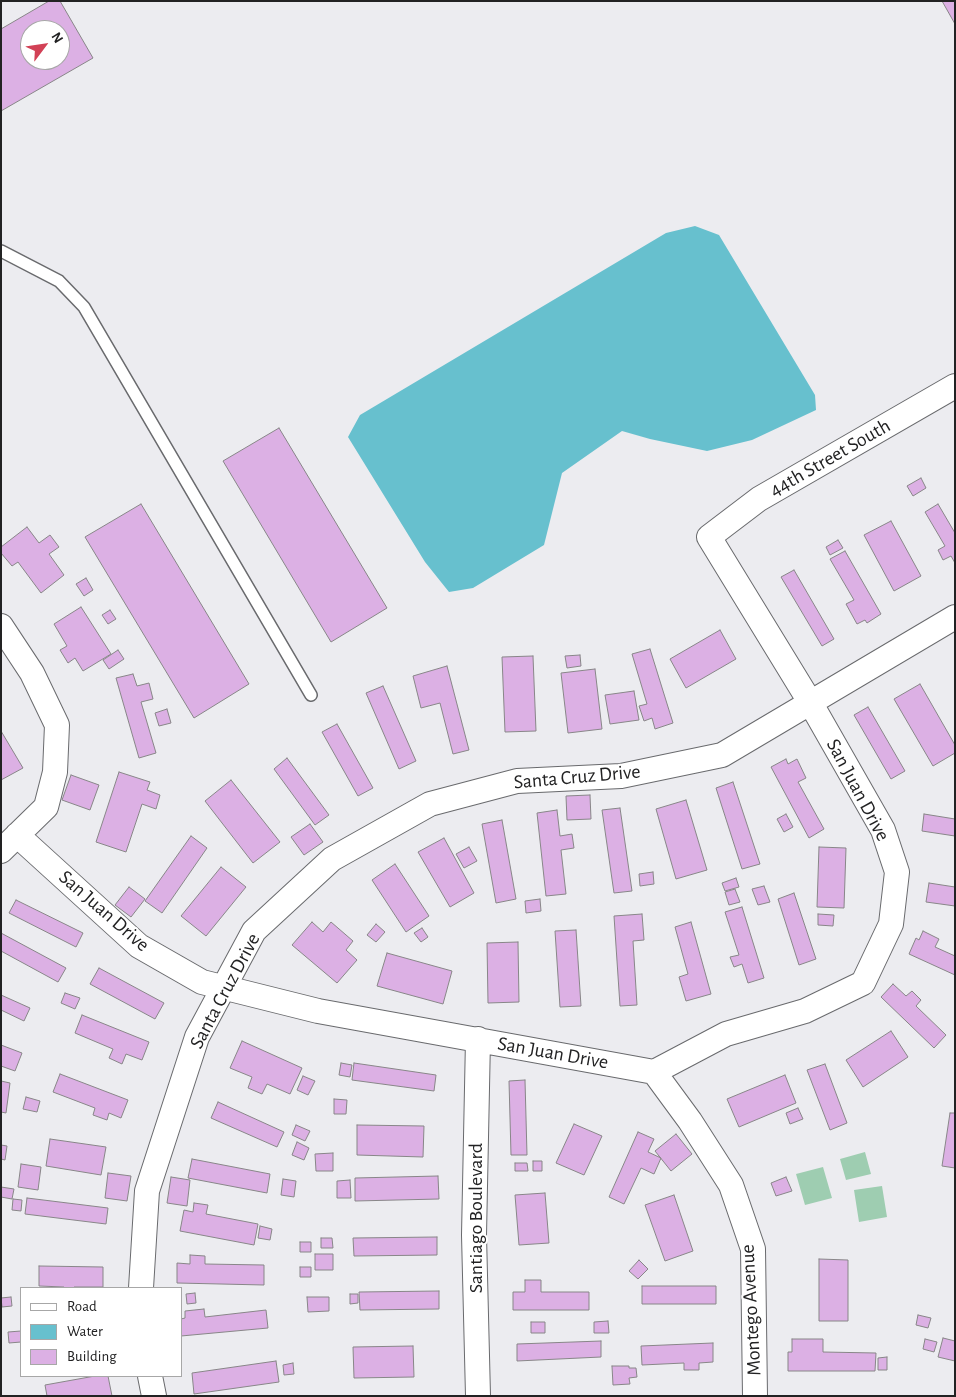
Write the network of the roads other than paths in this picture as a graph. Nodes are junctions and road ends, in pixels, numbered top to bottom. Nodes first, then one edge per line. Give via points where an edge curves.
1 (1, 252) edge
2 (955, 386) edge
3 (709, 537) joint
4 (955, 616) edge
5 (1, 626) edge
6 (311, 695) dead end
7 (810, 702) junction
8 (9, 843) edge
9 (224, 987) junction
10 (478, 1039) junction
11 (654, 1072) junction
12 (141, 1287) edge
13 (150, 1377) edge
14 (154, 1396) edge
15 (478, 1396) edge
16 (755, 1396) edge

1 - 6 lane via 59,281 84,307
2 - 3 street, 44th Street South via 759,499
3 - 7 street, San Juan Drive
4 - 7 street, Santa Cruz Drive
5 - 8 street, San Juan Drive via 32,673 57,725 55,772 46,807
7 - 9 street, Santa Cruz Drive via 722,755 621,776 517,781 430,804 332,859 254,931
7 - 11 street, San Juan Drive via 883,830 897,872 891,924 863,983 805,1011 726,1034
8 - 9 street, San Juan Drive via 139,946 202,982
9 - 10 street, San Juan Drive via 318,1011
9 - 12 street, Santa Cruz Drive via 197,1037 147,1191
10 - 11 street, San Juan Drive
10 - 15 street, Santiago Boulevard via 474,1235
11 - 16 street, Montego Avenue via 731,1185 752,1249
13 - 14 street

